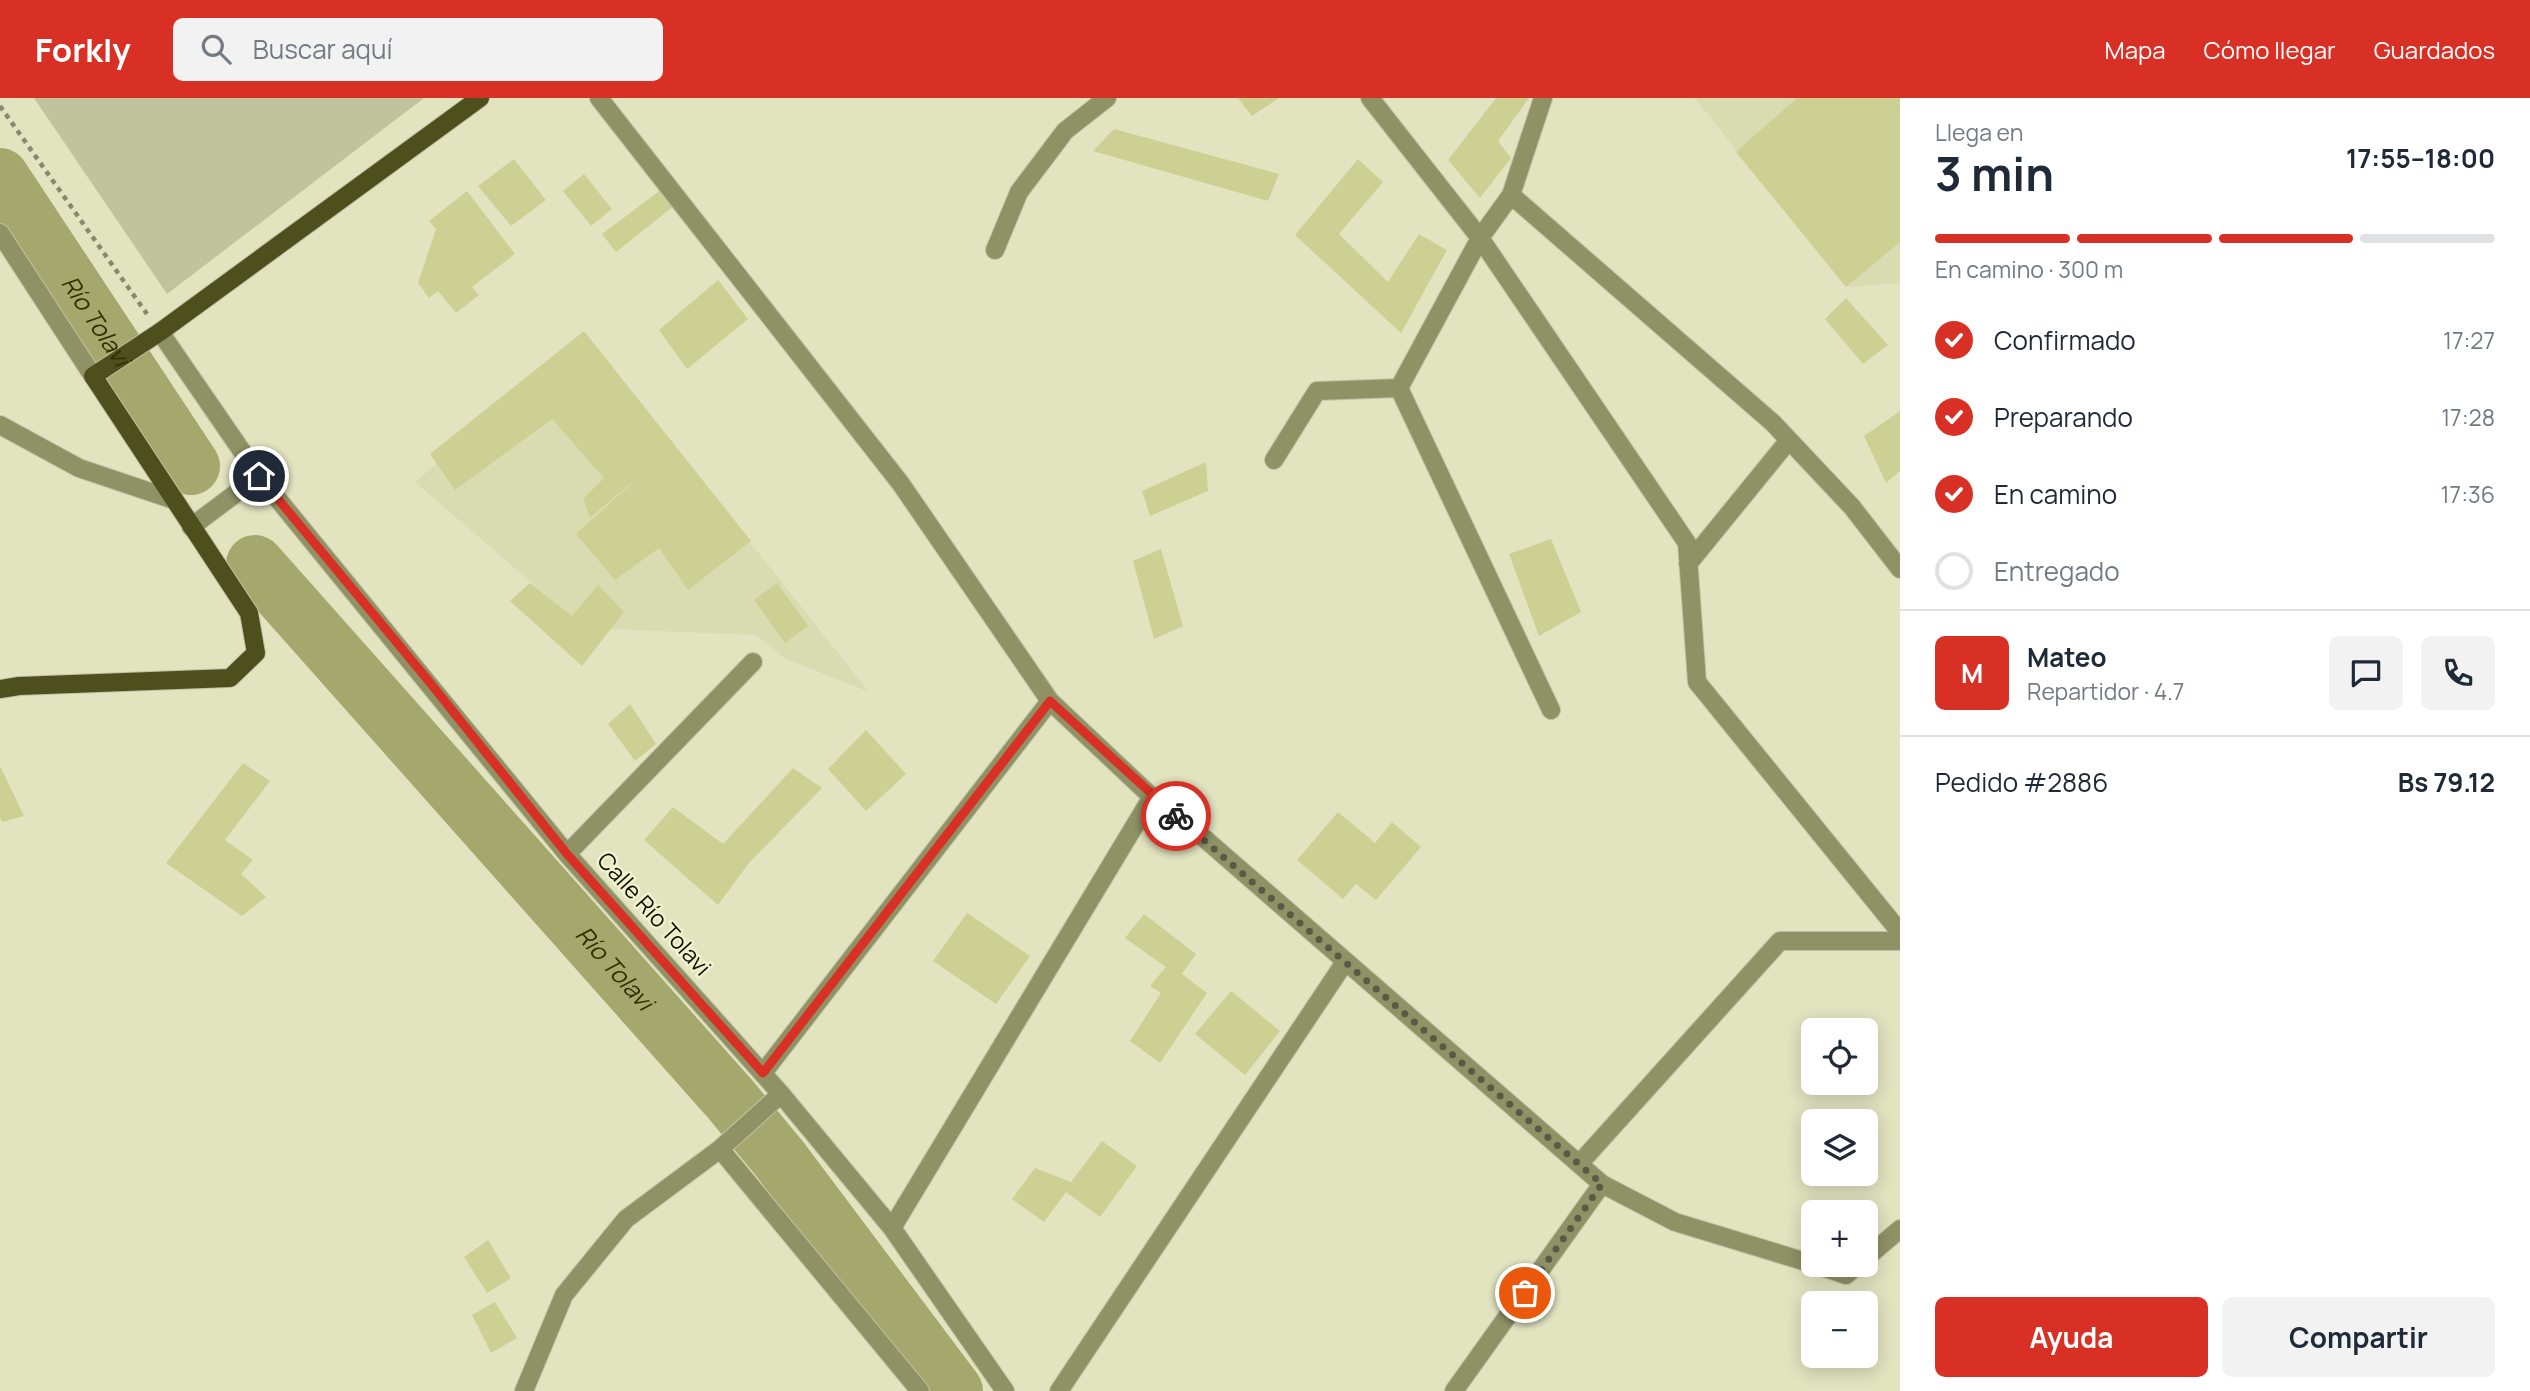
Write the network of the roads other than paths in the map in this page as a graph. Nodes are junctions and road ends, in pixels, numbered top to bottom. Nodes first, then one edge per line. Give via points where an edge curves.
1 (480, 98) edge
2 (599, 98) edge
3 (1107, 98) edge
4 (1370, 98) edge
5 (1543, 98) edge
6 (1511, 195) junction
7 (0, 233) edge
8 (1480, 238) junction
9 (995, 250) dead end
10 (160, 332) junction
11 (93, 376) junction
12 (1402, 396) junction
13 (0, 425) edge
14 (1789, 440) junction
15 (1274, 460) dead end
16 (259, 476) junction
17 (174, 500) junction
18 (191, 527) junction
19 (1689, 564) junction
20 (1900, 569) edge
21 (752, 662) dead end
22 (0, 689) edge
23 (1050, 701) junction
24 (1551, 710) dead end
25 (1152, 797) junction
26 (567, 854) junction
27 (1900, 932) edge
28 (1900, 941) edge
29 (1345, 962) junction
30 (763, 1073) junction
31 (780, 1094) junction
32 (721, 1148) junction
33 (1578, 1164) junction
34 (1602, 1184) junction
35 (892, 1228) junction
36 (1900, 1229) edge
37 (1878, 1248) edge
38 (1801, 1261) edge
39 (524, 1391) edge
40 (920, 1391) edge
41 (1005, 1391) edge
42 (1059, 1391) edge
43 (1454, 1391) edge

1 - 10 main road
2 - 23 street via 901,484
3 - 9 street via 1065,131 1019,192
4 - 8 street
5 - 6 street
6 - 8 street
6 - 14 street
7 - 11 street
8 - 12 street
8 - 19 street via 1687,543
10 - 11 main road
10 - 16 street, Calle Río Tolavi
11 - 17 main road
12 - 15 street via 1317,391
12 - 24 street
13 - 17 street via 79,468
14 - 19 street
14 - 20 street via 1852,507
16 - 18 street
16 - 26 street, Calle Río Tolavi
17 - 18 main road
18 - 22 main road via 249,613 256,653 230,678
19 - 27 street via 1697,682
21 - 26 street
23 - 25 street
23 - 30 street
25 - 29 street
25 - 35 street
26 - 30 street, Calle Río Tolavi
28 - 33 street via 1780,941
29 - 33 street
29 - 42 street
30 - 31 street, Calle Río Tolavi
31 - 32 street
31 - 35 street, Calle Río Tolavi
32 - 39 street via 626,1219 564,1294
32 - 40 street
33 - 34 street
34 - 38 street via 1675,1222
34 - 43 street
35 - 41 street, Calle Río Tolavi
36 - 37 street

